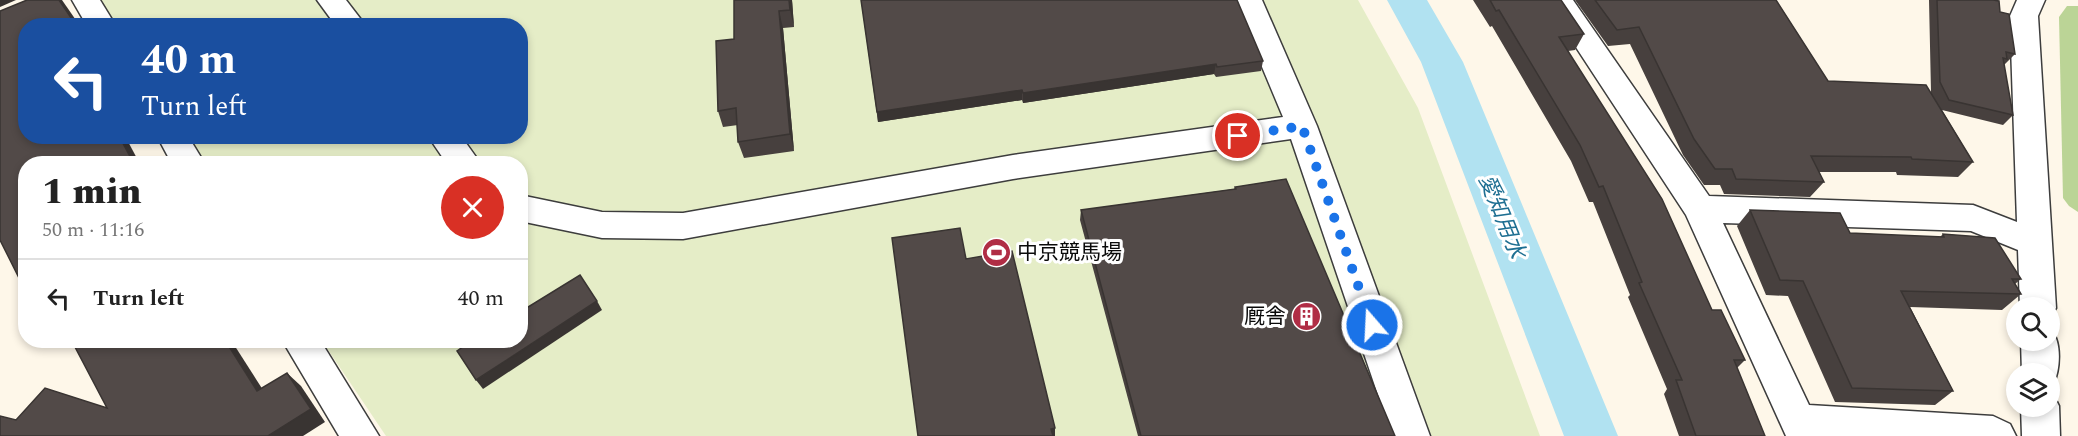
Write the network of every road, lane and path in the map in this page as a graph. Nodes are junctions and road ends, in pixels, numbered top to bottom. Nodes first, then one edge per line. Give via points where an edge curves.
1 (86, 0) edge
2 (331, 0) edge
3 (1248, 0) edge
4 (1559, 0) edge
5 (2031, 0) edge
6 (97, 18) edge
7 (346, 18) edge
8 (1302, 126) junction
9 (449, 144) edge
10 (459, 156) edge
11 (1700, 209) junction
12 (528, 210) edge
13 (2036, 243) junction
14 (2038, 297) edge
15 (305, 348) edge
16 (2040, 417) edge
17 (1801, 429) edge
18 (360, 436) edge
19 (1411, 436) edge
20 (1997, 436) edge
21 (2041, 436) edge

1 - 6 street
2 - 7 street
3 - 8 street
4 - 11 street
5 - 13 street via 2025,16
8 - 12 street via 1013,167 683,226 602,225
8 - 19 street
9 - 10 street
11 - 13 street via 1973,218
11 - 17 street
13 - 14 street
15 - 18 street
16 - 21 street
17 - 20 street

